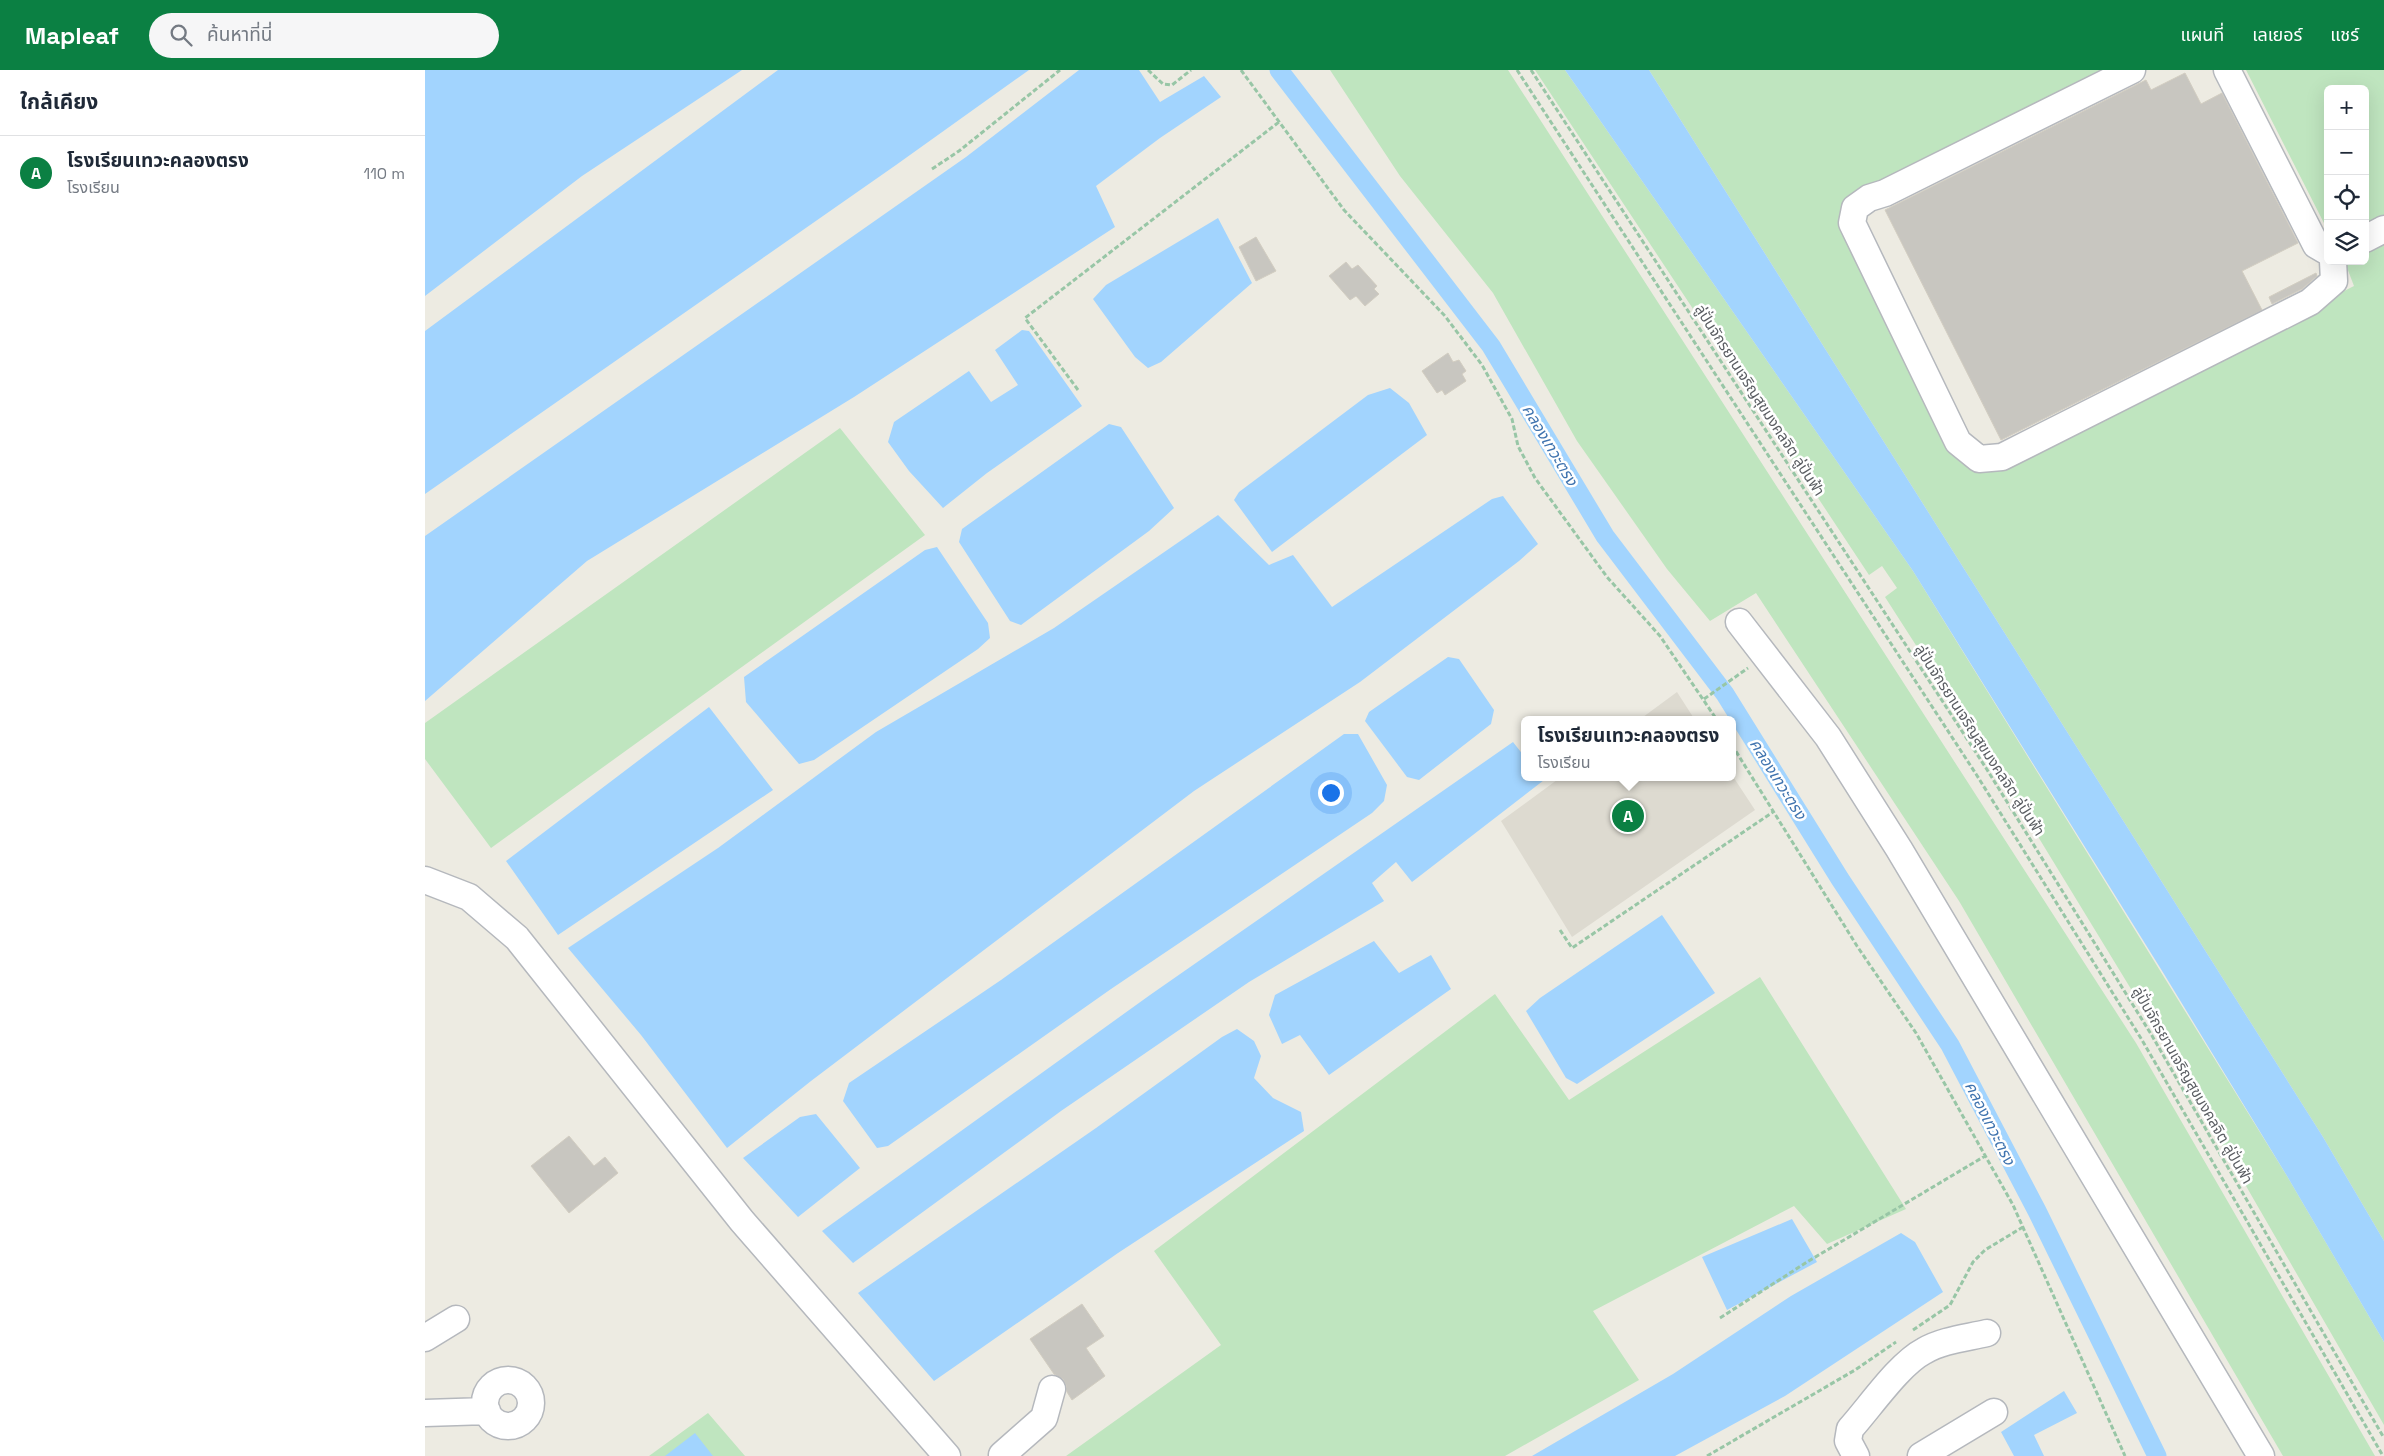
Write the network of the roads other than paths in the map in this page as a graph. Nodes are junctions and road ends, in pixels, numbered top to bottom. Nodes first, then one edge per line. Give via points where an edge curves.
1 (2132, 70) edge
2 (2227, 70) edge
3 (2384, 230) edge
4 (2369, 237) edge
5 (2324, 250) edge
6 (2333, 265) edge
7 (1739, 622) dead end
8 (425, 880) edge
9 (456, 1320) dead end
10 (1987, 1333) dead end
11 (425, 1338) edge
12 (1052, 1389) dead end
13 (487, 1411) dead end
14 (1994, 1412) dead end
15 (425, 1413) edge
16 (1002, 1455) edge
17 (947, 1456) edge
18 (1856, 1456) edge
19 (1921, 1456) edge
20 (2261, 1456) edge

1 - 6 street via 1885,193 1869,198 1855,208 1852,223 1958,442 1979,459 2002,456 2310,302 2334,281
2 - 5 street via 2315,245
3 - 4 street
7 - 20 street via 1828,737 1899,849
8 - 17 street via 469,897 517,938 742,1221
9 - 11 street
10 - 18 street via 1939,1344 1907,1363 1850,1429 1848,1441
12 - 16 street via 1044,1418
13 - 15 street
14 - 19 street

